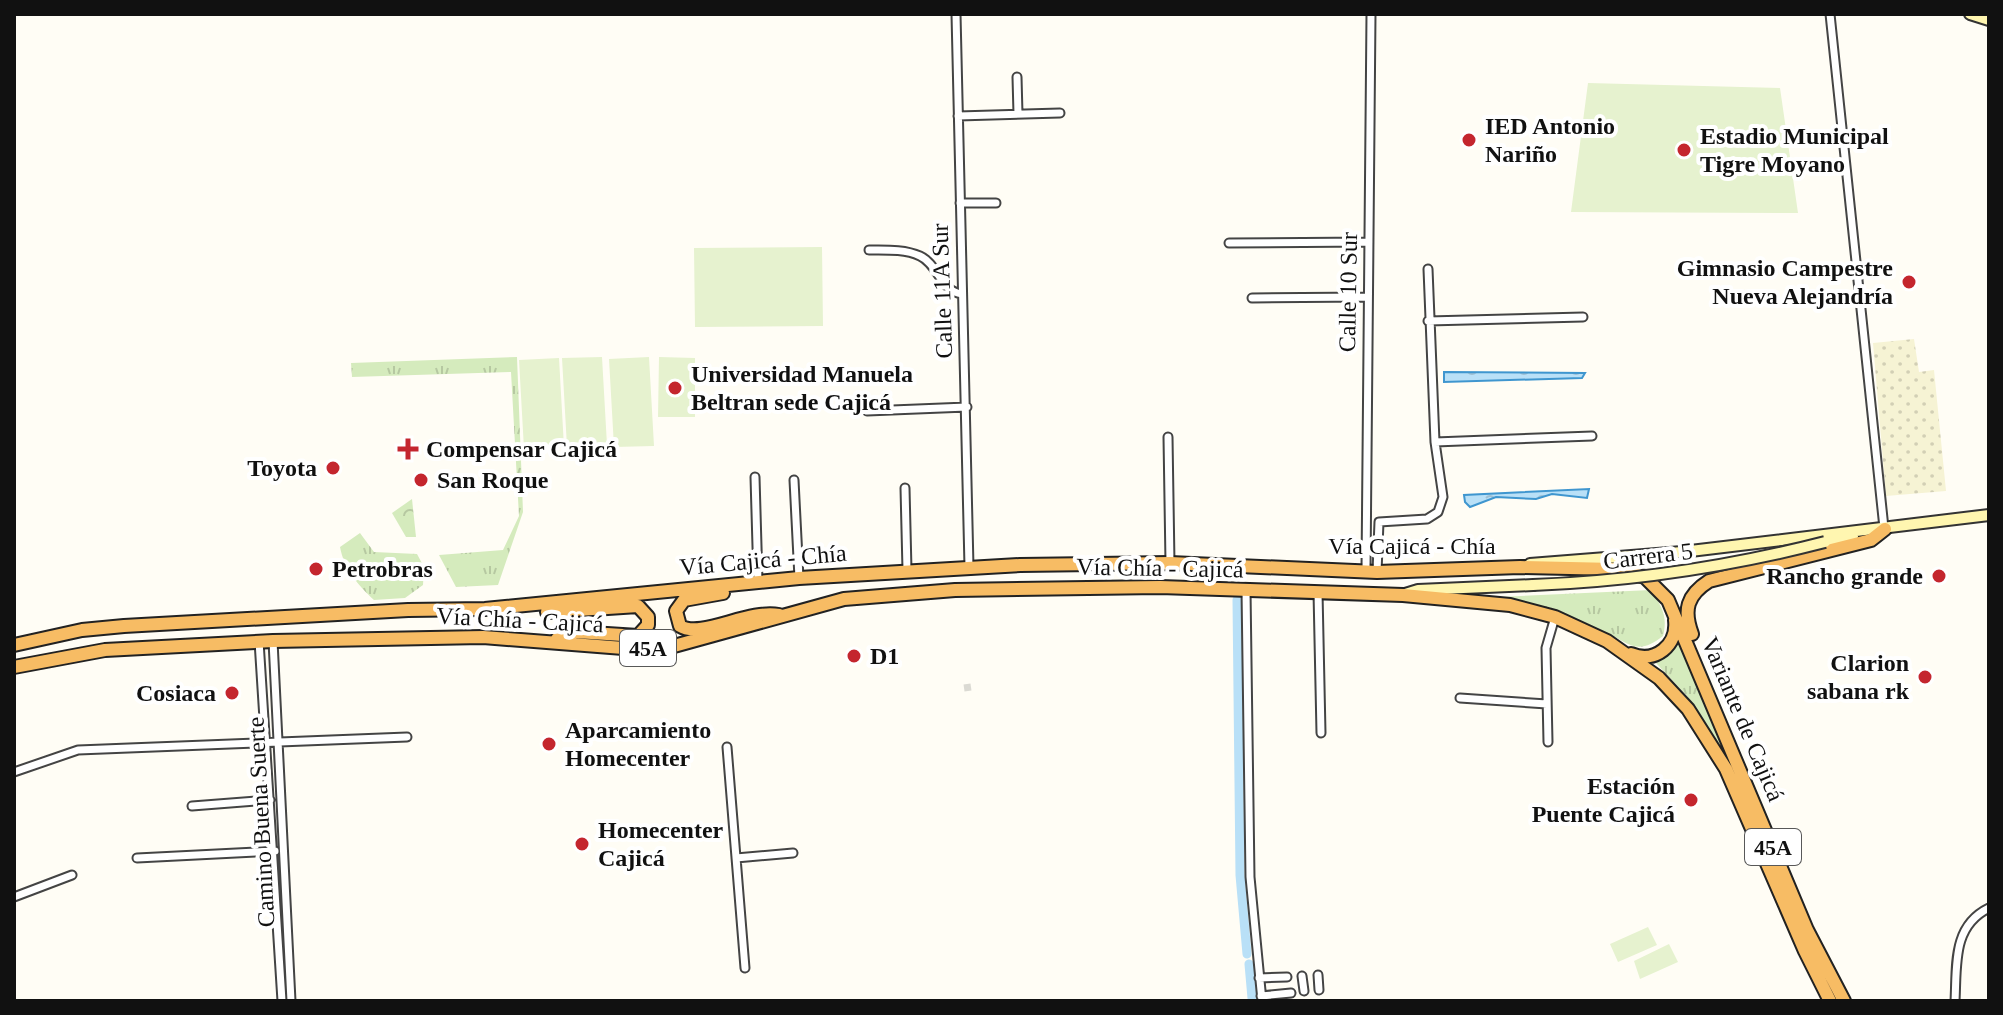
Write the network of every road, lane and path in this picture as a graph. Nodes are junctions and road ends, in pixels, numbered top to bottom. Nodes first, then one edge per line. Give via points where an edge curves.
1 (956, 14) edge
2 (1371, 14) edge
3 (1830, 14) edge
4 (1970, 14) edge
5 (1989, 20) edge
6 (1017, 77) dead end
7 (1060, 113) dead end
8 (1018, 114) junction
9 (958, 116) junction
10 (960, 203) junction
11 (996, 203) dead end
12 (1369, 242) junction
13 (1229, 243) dead end
14 (869, 250) dead end
15 (1428, 269) dead end
16 (962, 294) junction
17 (1368, 297) junction
18 (1252, 298) dead end
19 (1583, 317) dead end
20 (1428, 321) junction
21 (967, 407) junction
22 (867, 411) dead end
23 (1592, 436) dead end
24 (1168, 437) dead end
25 (1435, 442) junction
26 (755, 477) dead end
27 (794, 480) dead end
28 (905, 488) dead end
29 (1989, 515) edge
30 (1888, 528) junction
31 (1170, 563) junction
32 (969, 567) junction
33 (1520, 567) junction
34 (907, 570) junction
35 (1372, 571) junction
36 (799, 578) junction
37 (753, 582) junction
38 (1246, 590) junction
39 (1318, 592) junction
40 (1403, 595) junction
41 (460, 610) junction
42 (1675, 614) junction
43 (783, 616) junction
44 (1555, 617) junction
45 (259, 641) junction
46 (273, 641) junction
47 (554, 641) junction
48 (14, 645) edge
49 (1624, 652) junction
50 (14, 667) edge
51 (1707, 691) junction
52 (1460, 698) dead end
53 (1547, 704) junction
54 (1321, 733) dead end
55 (407, 737) dead end
56 (277, 740) junction
57 (267, 741) junction
58 (1548, 742) dead end
59 (727, 747) dead end
60 (14, 772) edge
61 (270, 800) junction
62 (192, 806) dead end
63 (282, 851) junction
64 (273, 852) junction
65 (793, 853) dead end
66 (137, 858) dead end
67 (736, 858) junction
68 (72, 875) dead end
69 (14, 897) edge
70 (1989, 908) edge
71 (281, 910) junction
72 (745, 968) dead end
73 (1318, 975) dead end
74 (1302, 976) dead end
75 (1259, 978) junction
76 (1319, 990) dead end
77 (1304, 991) dead end
78 (1262, 998) edge
79 (282, 1001) edge
80 (291, 1001) edge
81 (1830, 1001) edge
82 (1844, 1001) edge
83 (1955, 1001) edge

1 - 9 street, Calle 11A Sur
2 - 12 street, Calle 10 Sur
3 - 30 street
4 - 5 main road
6 - 8 street
7 - 8 street
8 - 9 street
9 - 10 street, Calle 11A Sur
10 - 11 street
10 - 16 street, Calle 11A Sur
12 - 13 street
12 - 17 street, Calle 10 Sur
14 - 16 street via 921,256 951,291
15 - 20 street
16 - 21 street, Calle 11A Sur
17 - 18 street
17 - 35 street, Calle 10 Sur
19 - 20 street
20 - 25 street
21 - 22 street
21 - 32 street, Calle 11A Sur
23 - 25 street
24 - 31 street
25 - 35 street via 1443,497 1438,512 1427,519 1379,522
26 - 37 street
27 - 36 street
28 - 34 street
29 - 30 main road, Carrera 5 / 45A
30 - 33 main road, Carrera 5 / 45A
30 - 40 main road, Carrera 5 / 45A, bridge via 1753,560 1651,577
30 - 51 highway via 1871,540 1709,581 1696,589 1686,620
31 - 32 highway, Vía Cajicá - Chía / 45A
31 - 35 highway, Vía Cajicá - Chía / 45A
32 - 34 highway, Vía Cajicá - Chía / 45A
33 - 35 highway, Vía Cajicá - Chía / 45A
33 - 42 highway, Variante de Cajicá / 45A via 1632,571 1659,587
34 - 36 highway, Vía Cajicá - Chía / 45A
36 - 37 highway, Vía Cajicá - Chía / 45A
37 - 41 highway, Vía Cajicá - Chía / 45A
37 - 43 highway via 737,591 684,600 676,611 680,626 698,630 762,612
38 - 39 highway, Vía Chía - Cajicá / 45A
38 - 43 highway, Vía Chía - Cajicá / 45A via 880,593
38 - 75 street via 1250,877
39 - 40 highway, Vía Chía - Cajicá / 45A
39 - 54 street
40 - 44 highway, Variante de Cajicá / 45A via 1487,601
41 - 47 highway via 475,618 638,606 648,617 638,636 576,632
41 - 48 highway, Vía Cajicá - Chía / 45A via 124,626
42 - 49 highway via 1672,640 1663,651 1651,657
42 - 51 highway, Variante de Cajicá / 45A
43 - 47 highway, Vía Chía - Cajicá / 45A via 674,646 636,649
44 - 49 highway, Variante de Cajicá / 45A
44 - 53 street via 1546,648
45 - 46 highway, Vía Chía - Cajicá / 45A
45 - 50 highway, Vía Chía - Cajicá / 45A via 105,650
45 - 57 street, Camino Buena Suerte
46 - 47 highway, Vía Chía - Cajicá / 45A
46 - 56 street, Camino Buena Suerte
49 - 81 highway, Variante de Cajicá / 45A via 1674,693 1714,746
51 - 82 highway, Variante de Cajicá / 45A via 1807,930
52 - 53 street
53 - 58 street
55 - 56 street
56 - 57 street
56 - 63 street, Camino Buena Suerte
57 - 60 street via 78,750
57 - 61 street, Camino Buena Suerte
59 - 67 street
61 - 62 street
61 - 64 street, Camino Buena Suerte
63 - 64 street
63 - 71 street, Camino Buena Suerte
64 - 66 street
64 - 71 street, Camino Buena Suerte
65 - 67 street
67 - 72 street
68 - 69 street
70 - 83 street via 1971,919 1961,936
71 - 79 street, Camino Buena Suerte
71 - 80 street, Camino Buena Suerte
73 - 76 street
74 - 77 street
75 - 78 street
75 - 78 street via 1283,976 1286,994

